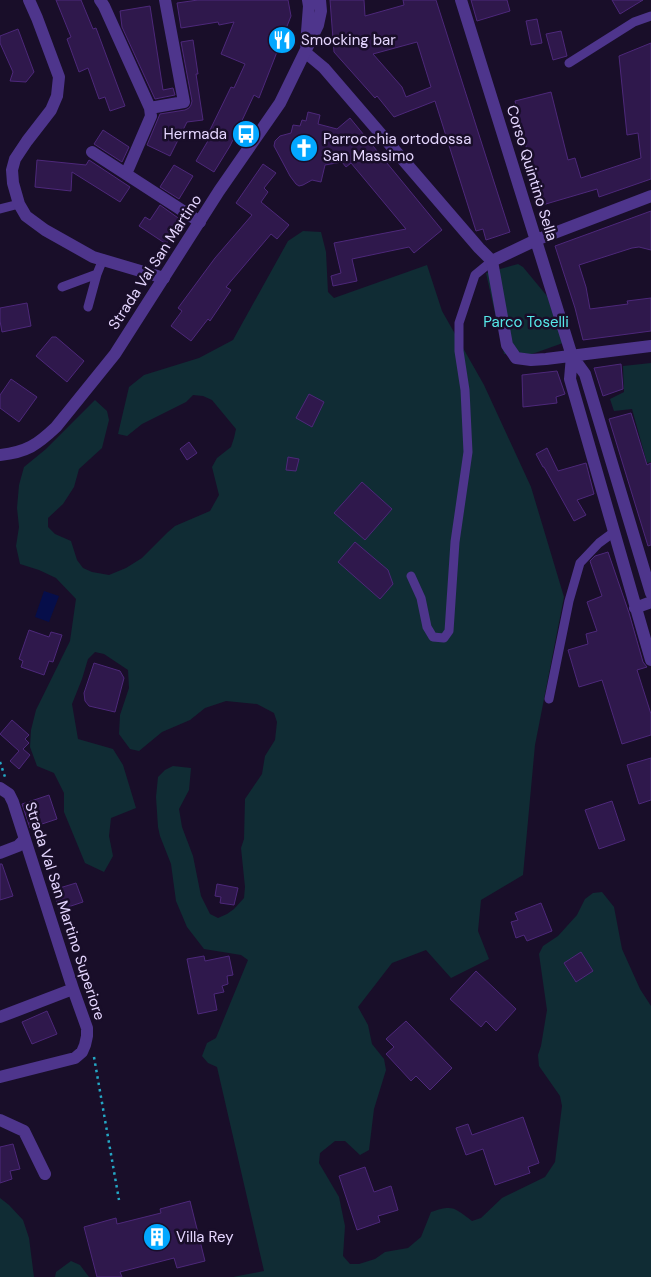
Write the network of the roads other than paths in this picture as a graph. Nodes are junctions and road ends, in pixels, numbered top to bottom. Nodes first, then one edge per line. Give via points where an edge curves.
1 (29, 0) edge
2 (100, 0) edge
3 (165, 0) edge
4 (308, 0) edge
5 (320, 0) edge
6 (461, 0) edge
7 (651, 16) edge
8 (306, 53) junction
9 (569, 63) dead end
10 (150, 108) junction
11 (92, 152) dead end
12 (126, 174) junction
13 (651, 196) edge
14 (19, 204) junction
15 (0, 209) edge
16 (200, 222) junction
17 (536, 240) junction
18 (103, 259) junction
19 (492, 261) junction
20 (97, 274) junction
21 (164, 278) junction
22 (62, 288) dead end
23 (88, 307) dead end
24 (651, 346) edge
25 (572, 356) junction
26 (0, 455) edge
27 (614, 532) junction
28 (411, 576) dead end
29 (651, 593) edge
30 (651, 602) edge
31 (635, 608) junction
32 (651, 660) edge
33 (549, 699) dead end
34 (0, 788) edge
35 (25, 839) junction
36 (0, 853) edge
37 (73, 989) junction
38 (0, 1017) edge
39 (0, 1077) edge
40 (0, 1120) edge
41 (46, 1174) dead end

1 - 14 street via 59,77 57,96 50,110 15,159 13,184
2 - 10 street
3 - 10 street via 184,102
4 - 8 street, Strada Val San Martino
5 - 8 street, Strada Val San Martino via 320,18
6 - 17 street, Corso Quintino Sella
7 - 9 lane via 634,22
8 - 16 street, Strada Val San Martino via 280,103
8 - 19 street via 324,68
10 - 12 street via 151,116
11 - 12 street
12 - 16 street
13 - 17 street
14 - 15 lane
14 - 18 street via 26,216 45,230 93,257
16 - 21 street, Strada Val San Martino
17 - 19 street
17 - 25 street, Corso Quintino Sella
18 - 20 lane
18 - 21 street
19 - 25 street via 507,345 516,358 531,360
19 - 28 lane via 475,275 459,324 468,452 455,542 448,631 444,638 434,637 427,627 421,598
20 - 22 lane
20 - 23 lane
21 - 26 street, Strada Val San Martino via 115,354 56,427 25,450
24 - 25 street
25 - 27 street, Corso Quintino Sella via 570,380
25 - 29 street, Corso Quintino Sella via 585,374
27 - 31 street, Corso Quintino Sella
27 - 33 lane via 580,563
30 - 31 street
31 - 32 street, Corso Quintino Sella
34 - 35 street, Strada Val San Martino Superiore via 9,794 13,802
35 - 36 street via 18,846
35 - 37 street, Strada Val San Martino Superiore
37 - 38 street
37 - 39 street, Strada Val San Martino Superiore via 87,1028 88,1036 82,1052 75,1058
40 - 41 street via 24,1132

